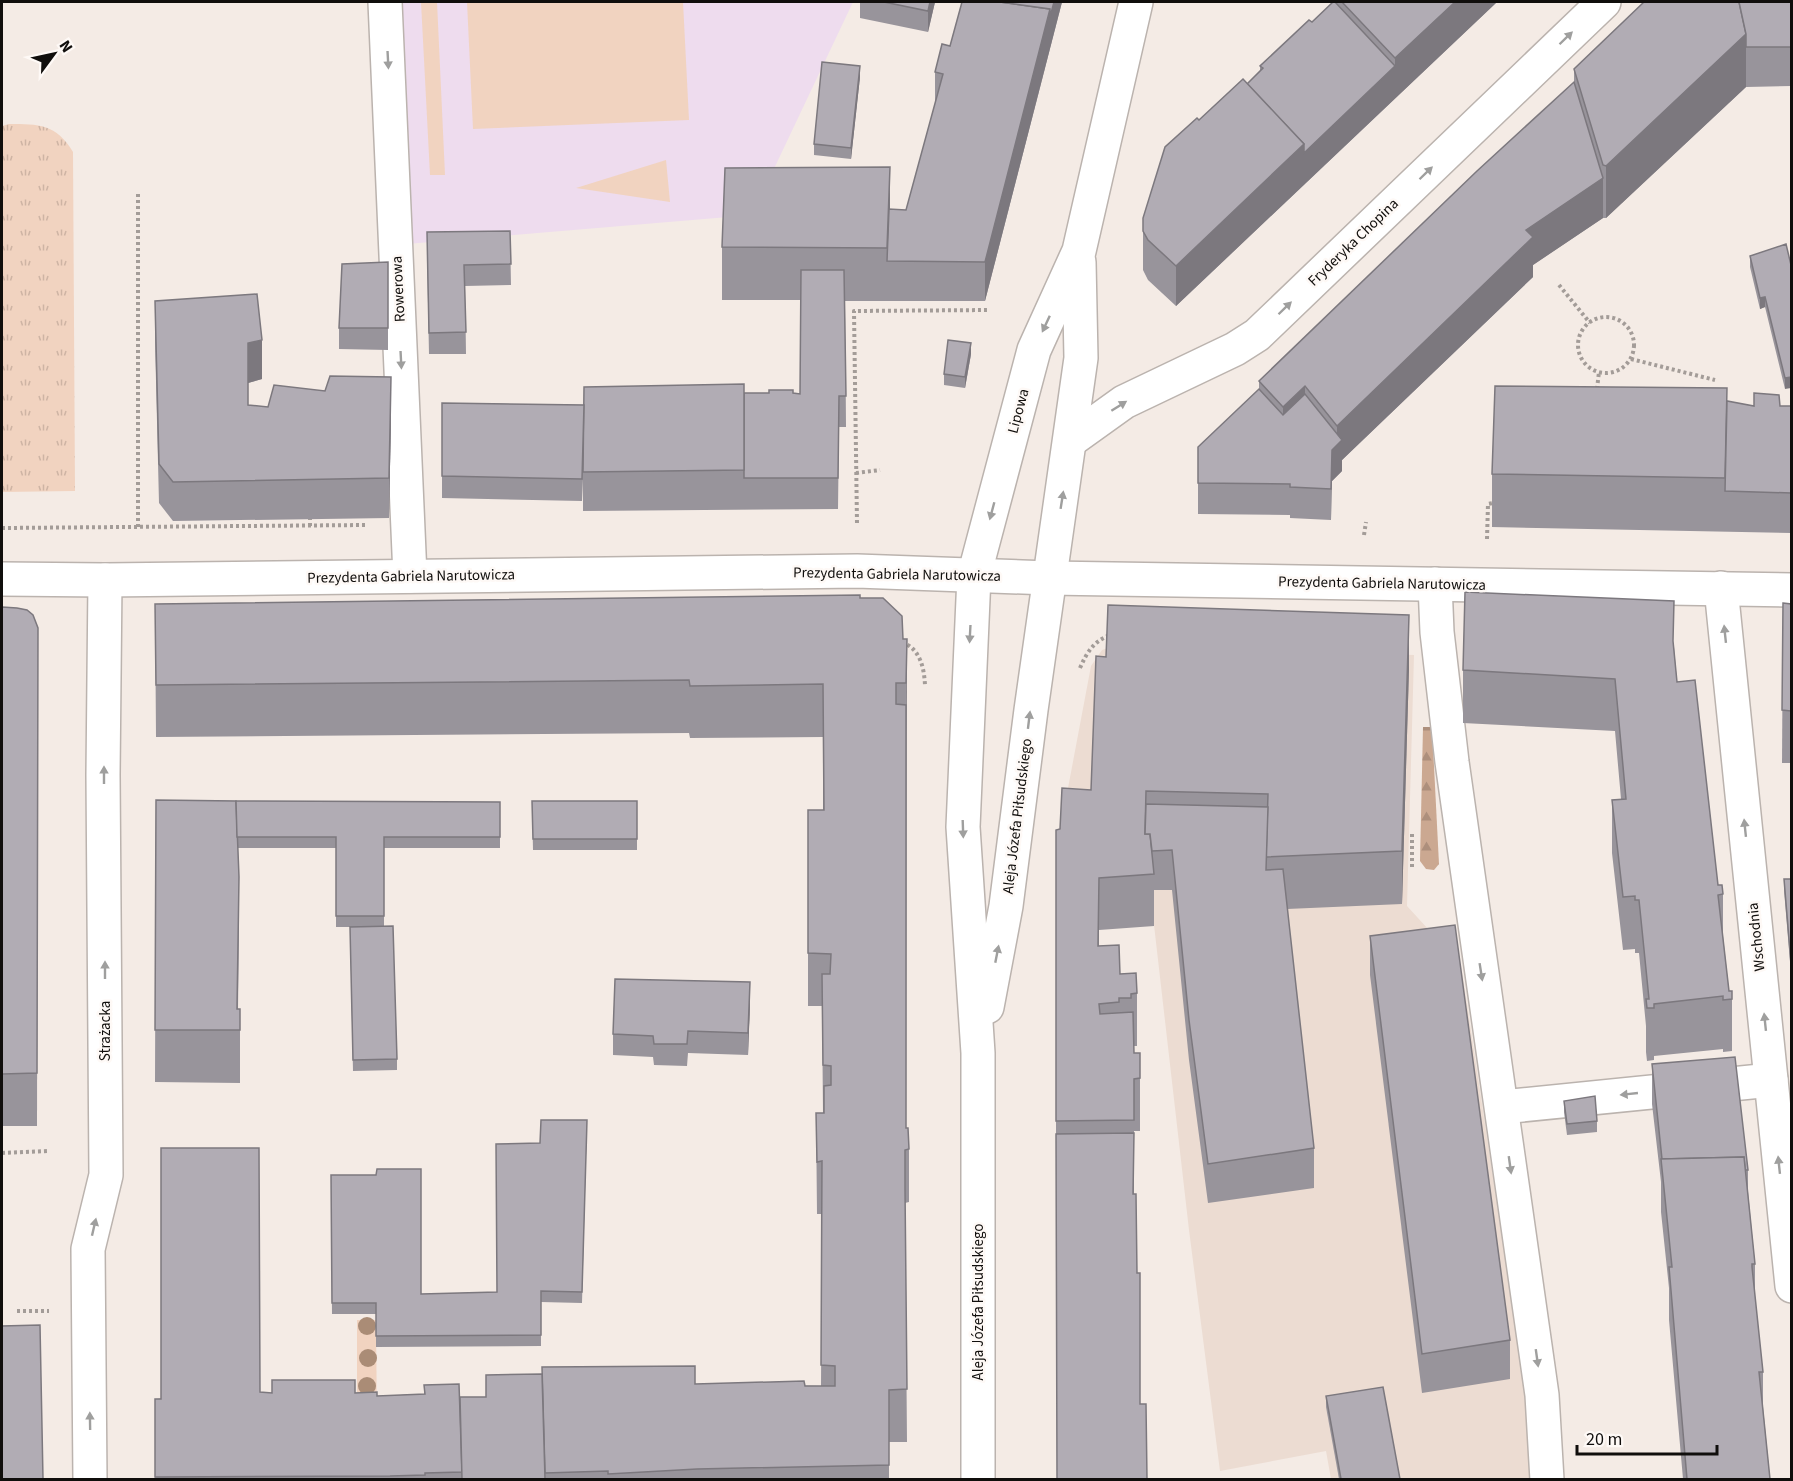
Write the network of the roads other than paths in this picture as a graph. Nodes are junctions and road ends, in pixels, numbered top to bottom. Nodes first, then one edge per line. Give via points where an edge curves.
1 (385, 2) edge
2 (1136, 2) edge
3 (1604, 2) edge
4 (1079, 251) junction
5 (1071, 440) junction
6 (410, 576) junction
7 (974, 576) junction
8 (1049, 578) junction
9 (2, 579) edge
10 (105, 580) junction
11 (1436, 584) junction
12 (1720, 588) junction
13 (1791, 590) edge
14 (978, 1053) junction
15 (1771, 1080) junction
16 (1502, 1107) junction
17 (1791, 1286) edge
18 (90, 1479) edge
19 (978, 1479) edge
20 (1547, 1479) edge

1 -> 6 street, Rowerowa
2 - 4 street, Lipowa
5 -> 3 street, Fryderyka Chopina via 1124,402 1257,335
4 - 5 street, Lipowa via 1081,358
4 -> 7 street, Lipowa via 1034,350
8 -> 5 street, Lipowa
6 - 7 street, Prezydenta Gabriela Narutowicza via 847,571
6 - 10 street, Prezydenta Gabriela Narutowicza
7 - 8 street, Prezydenta Gabriela Narutowicza
7 -> 14 street, Aleja Józefa Piłsudskiego via 963,827
8 - 11 street, Prezydenta Gabriela Narutowicza
14 -> 8 street, Aleja Józefa Piłsudskiego via 1006,906
9 - 10 street, Prezydenta Gabriela Narutowicza
18 -> 10 street, Strażacka via 88,1249 106,1175
11 - 12 street, Prezydenta Gabriela Narutowicza
11 -> 16 street via 1437,632 1448,727
12 - 13 street, Prezydenta Gabriela Narutowicza
15 -> 12 street, Wschodnia
14 - 19 street, Aleja Józefa Piłsudskiego
15 -> 16 street
17 -> 15 street, Wschodnia
16 -> 20 street via 1542,1395

